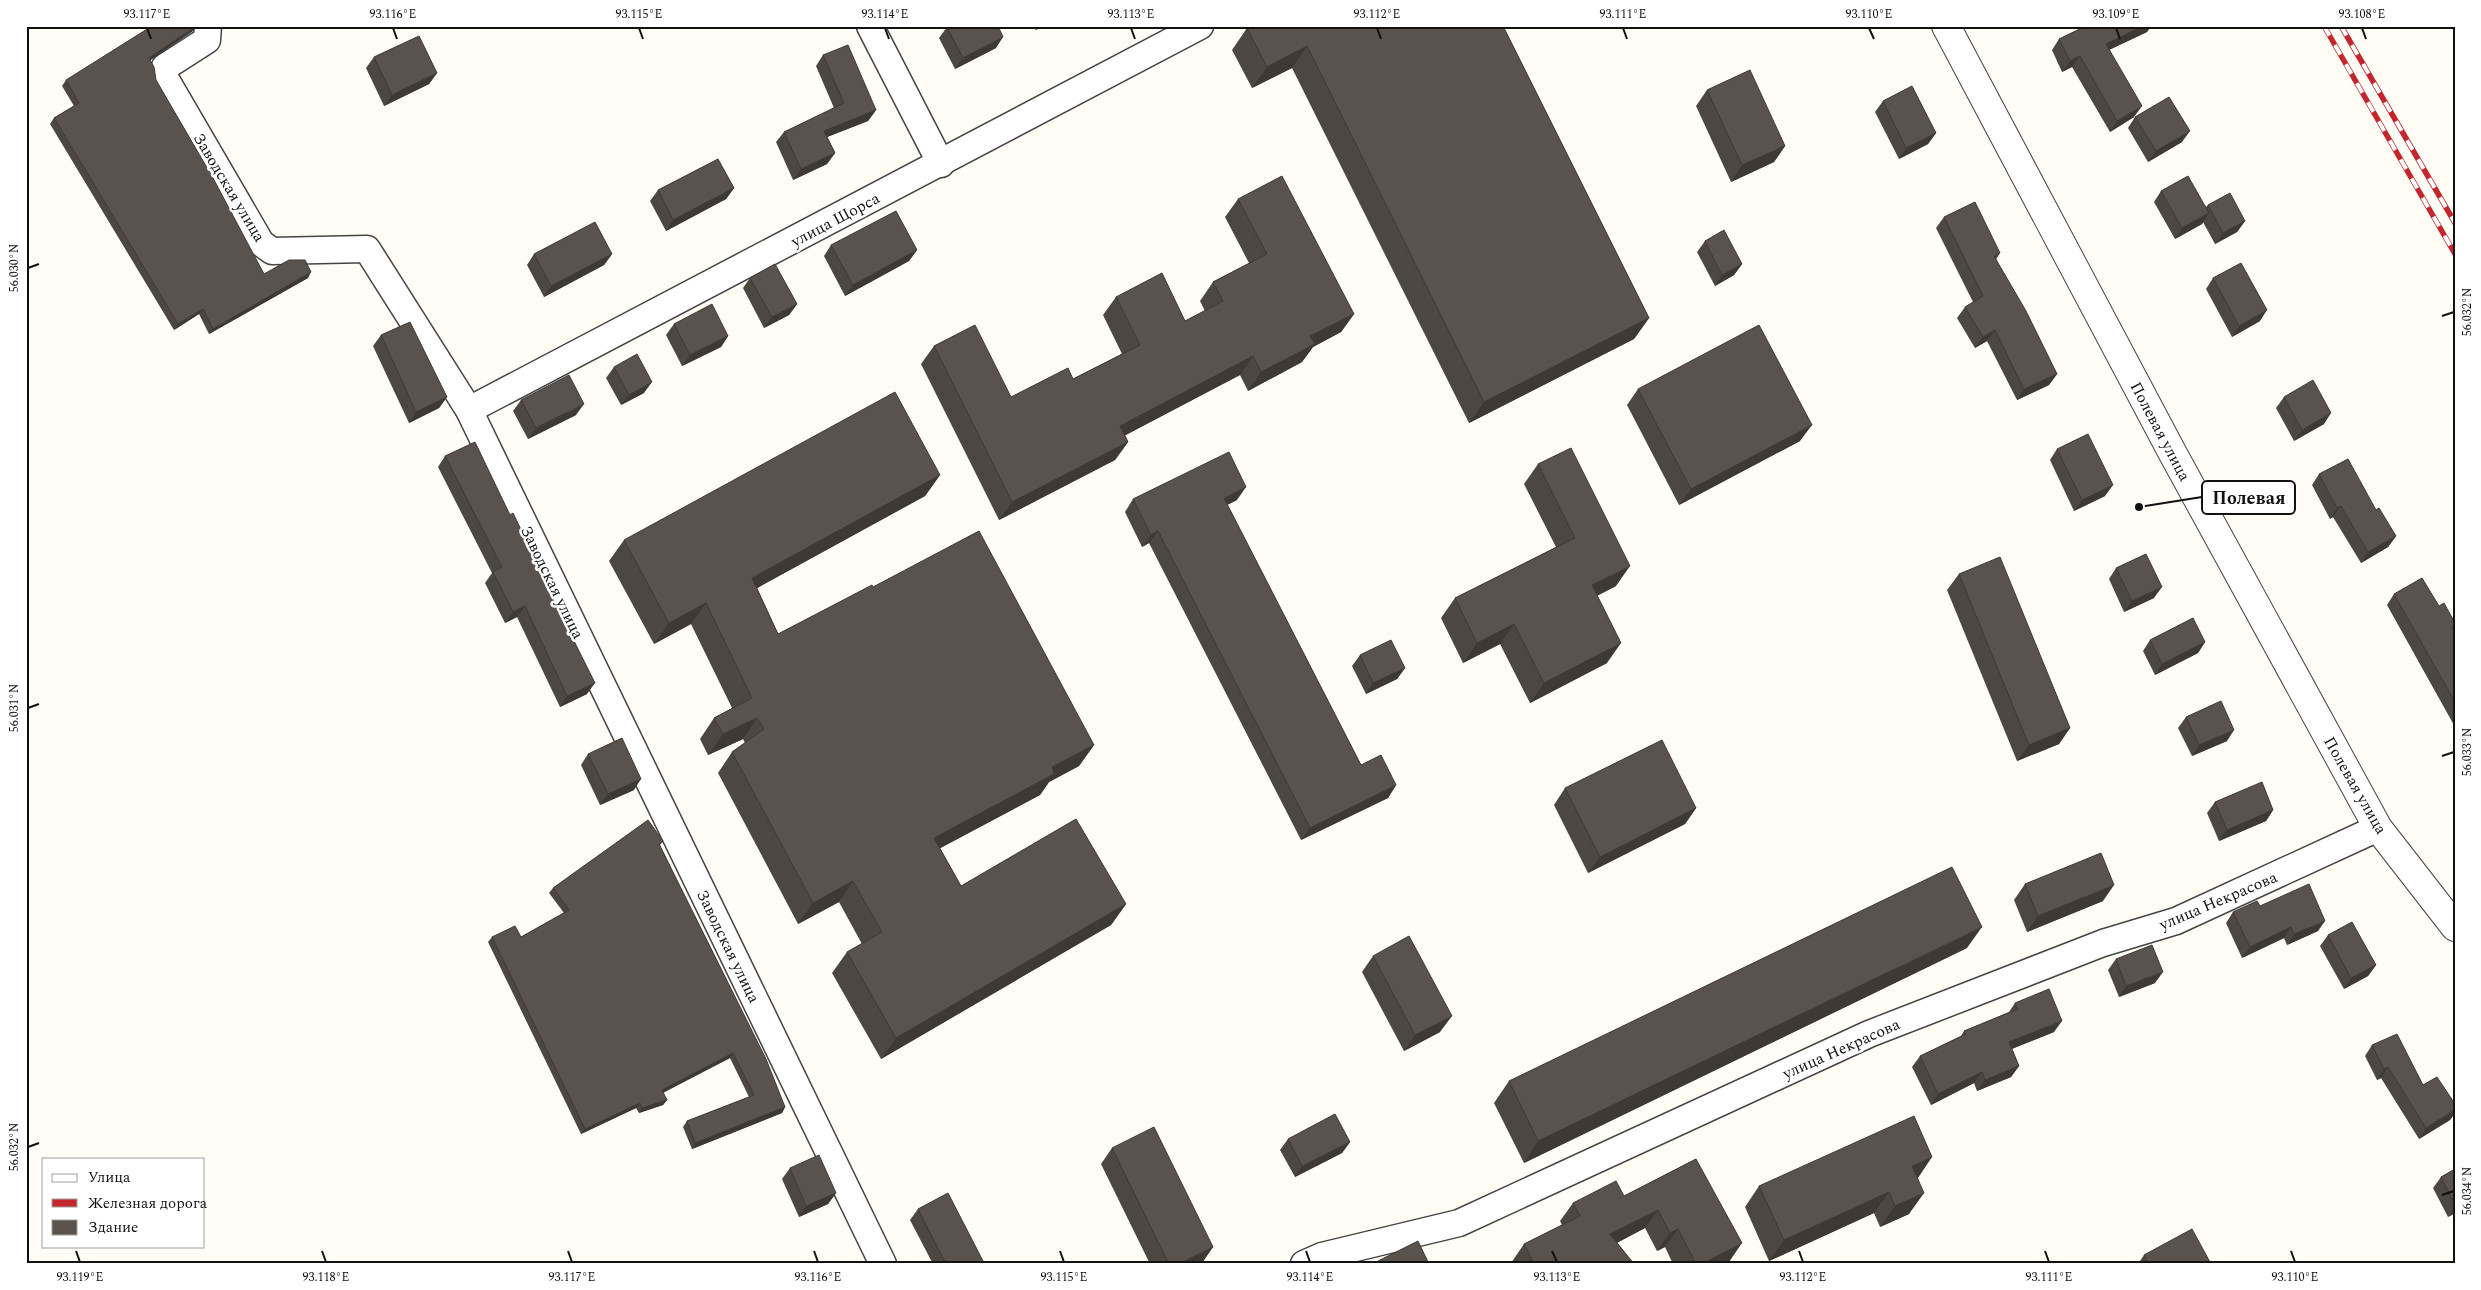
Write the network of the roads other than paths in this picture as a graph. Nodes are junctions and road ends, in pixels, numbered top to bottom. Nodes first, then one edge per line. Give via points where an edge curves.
1 (208, 26) edge
2 (870, 26) edge
3 (1200, 26) edge
4 (1946, 26) edge
5 (941, 164) junction
6 (469, 410) junction
7 (2378, 828) junction
8 (2455, 927) edge
9 (883, 1264) edge
10 (1304, 1264) edge

1 - 6 street, Заводская улица via 207,40 165,67 165,78 261,243 272,251 367,248
2 - 5 street
3 - 5 street, улица Щорса
4 - 7 street, Полевая улица via 2172,452
5 - 6 street, улица Щорса
6 - 9 street, Заводская улица
7 - 8 street, Полевая улица
7 - 10 street, улица Некрасова via 2176,921 2103,943 1869,1034 1459,1223 1322,1256

